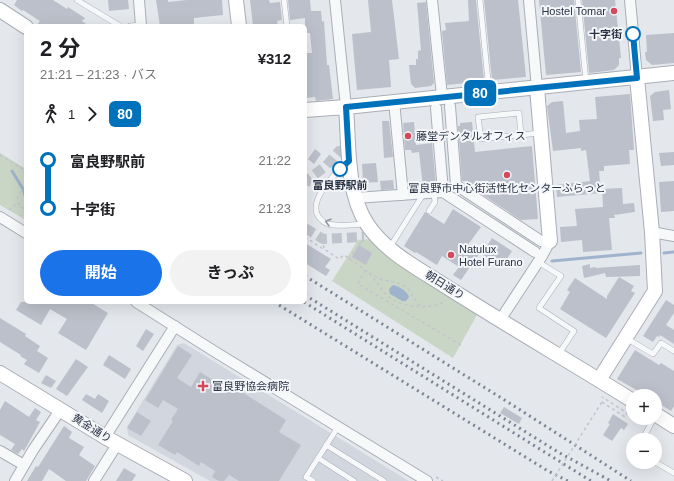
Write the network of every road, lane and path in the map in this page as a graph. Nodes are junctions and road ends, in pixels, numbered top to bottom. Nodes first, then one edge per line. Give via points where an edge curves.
1 (77, 0) edge
2 (139, 0) edge
3 (236, 0) edge
4 (284, 0) edge
5 (335, 0) edge
6 (432, 0) edge
7 (480, 0) edge
8 (529, 0) edge
9 (578, 0) edge
10 (630, 0) edge
11 (0, 10) edge
12 (117, 24) edge
13 (141, 24) edge
14 (239, 24) edge
15 (287, 24) edge
16 (24, 26) edge
17 (674, 73) edge
18 (637, 78) junction
19 (587, 83) junction
20 (537, 88) junction
21 (490, 92) junction
22 (394, 101) junction
23 (442, 103) junction
24 (346, 107) junction
25 (307, 110) edge
26 (541, 133) junction
27 (521, 135) junction
28 (0, 155) edge
29 (349, 161) junction
30 (24, 170) edge
31 (24, 189) edge
32 (433, 193) junction
33 (403, 195) junction
34 (355, 198) junction
35 (18, 203) junction
36 (24, 208) edge
37 (429, 210) dead end
38 (3, 215) edge
39 (365, 230) junction
40 (24, 231) edge
41 (652, 232) junction
42 (674, 236) edge
43 (307, 238) edge
44 (323, 239) dead end
45 (546, 241) junction
46 (390, 248) junction
47 (324, 250) junction
48 (534, 252) dead end
49 (349, 259) junction
50 (538, 262) junction
51 (365, 270) junction
52 (367, 272) junction
53 (457, 293) junction
54 (139, 304) edge
55 (422, 307) junction
56 (500, 320) junction
57 (175, 326) junction
58 (626, 338) junction
59 (461, 345) dead end
60 (674, 351) edge
61 (558, 355) junction
62 (0, 373) edge
63 (599, 380) junction
64 (601, 396) dead end
65 (626, 397) edge
66 (61, 408) junction
67 (662, 420) edge
68 (674, 426) edge
69 (338, 427) junction
70 (105, 437) junction
71 (118, 444) junction
72 (326, 445) junction
73 (0, 451) edge
74 (318, 458) junction
75 (24, 465) junction
76 (662, 466) edge
77 (674, 473) edge
78 (15, 481) edge
79 (94, 481) edge
80 (185, 481) edge
81 (313, 481) edge
82 (354, 481) edge
83 (384, 481) edge
84 (427, 481) edge
85 (552, 481) edge

1 - 12 lane
2 - 13 street
3 - 14 street
4 - 15 lane
5 - 24 street
6 - 23 street
7 - 21 lane
8 - 20 street
9 - 19 lane
10 - 18 street
11 - 16 street
17 - 18 street
18 - 19 street
18 - 41 street
19 - 20 street
20 - 21 street
20 - 26 street
21 - 23 street
22 - 23 street
22 - 24 street
22 - 33 street
23 - 32 street
23 - 45 street via 456,185
24 - 25 street
24 - 29 street, 朝日通り
26 - 27 lane
26 - 45 street
27 - 27 lane via 480,139 478,117 519,113
28 - 30 path
29 - 34 street, 朝日通り
39 -> 29 lane via 328,224 322,221 316,212 318,198 332,176
31 - 35 path via 18,196
32 - 33 street
32 - 37 lane via 435,202
32 - 46 lane
32 - 48 street
33 - 34 street
34 - 39 street, 朝日通り
35 - 36 path
35 - 38 path
38 - 40 street
39 - 46 street, 朝日通り
39 - 49 path
41 - 42 street
41 - 58 street via 655,291
43 - 47 path
44 - 47 path
45 - 50 street
46 - 53 street, 朝日通り
47 - 49 path via 339,259 344,255
49 - 51 path
50 - 56 street
50 - 61 lane via 561,276 539,308 574,331
51 - 52 path
51 - 59 path via 358,284
52 - 55 path via 391,299 406,305
52 - 55 path via 407,288 414,301
53 - 55 path via 443,303
53 - 56 street, 朝日通り
54 - 57 street
56 - 61 street, 朝日通り
57 - 69 street
57 - 70 street
58 - 60 lane via 653,354 661,343
58 - 63 street
61 - 63 street, 朝日通り
62 - 66 street, 黄金通り
63 - 65 street, 朝日通り
64 - 85 path, bridge via 627,414 625,417 602,402
66 - 70 street, 黄金通り
66 - 75 street
67 - 68 street
69 - 72 lane
69 - 84 street
70 - 71 street, 黄金通り
71 - 79 street
71 - 80 street, 黄金通り
72 - 74 lane
72 - 83 lane
73 - 75 street
74 - 81 lane via 306,477
74 - 82 lane
75 - 78 street
76 - 77 lane

